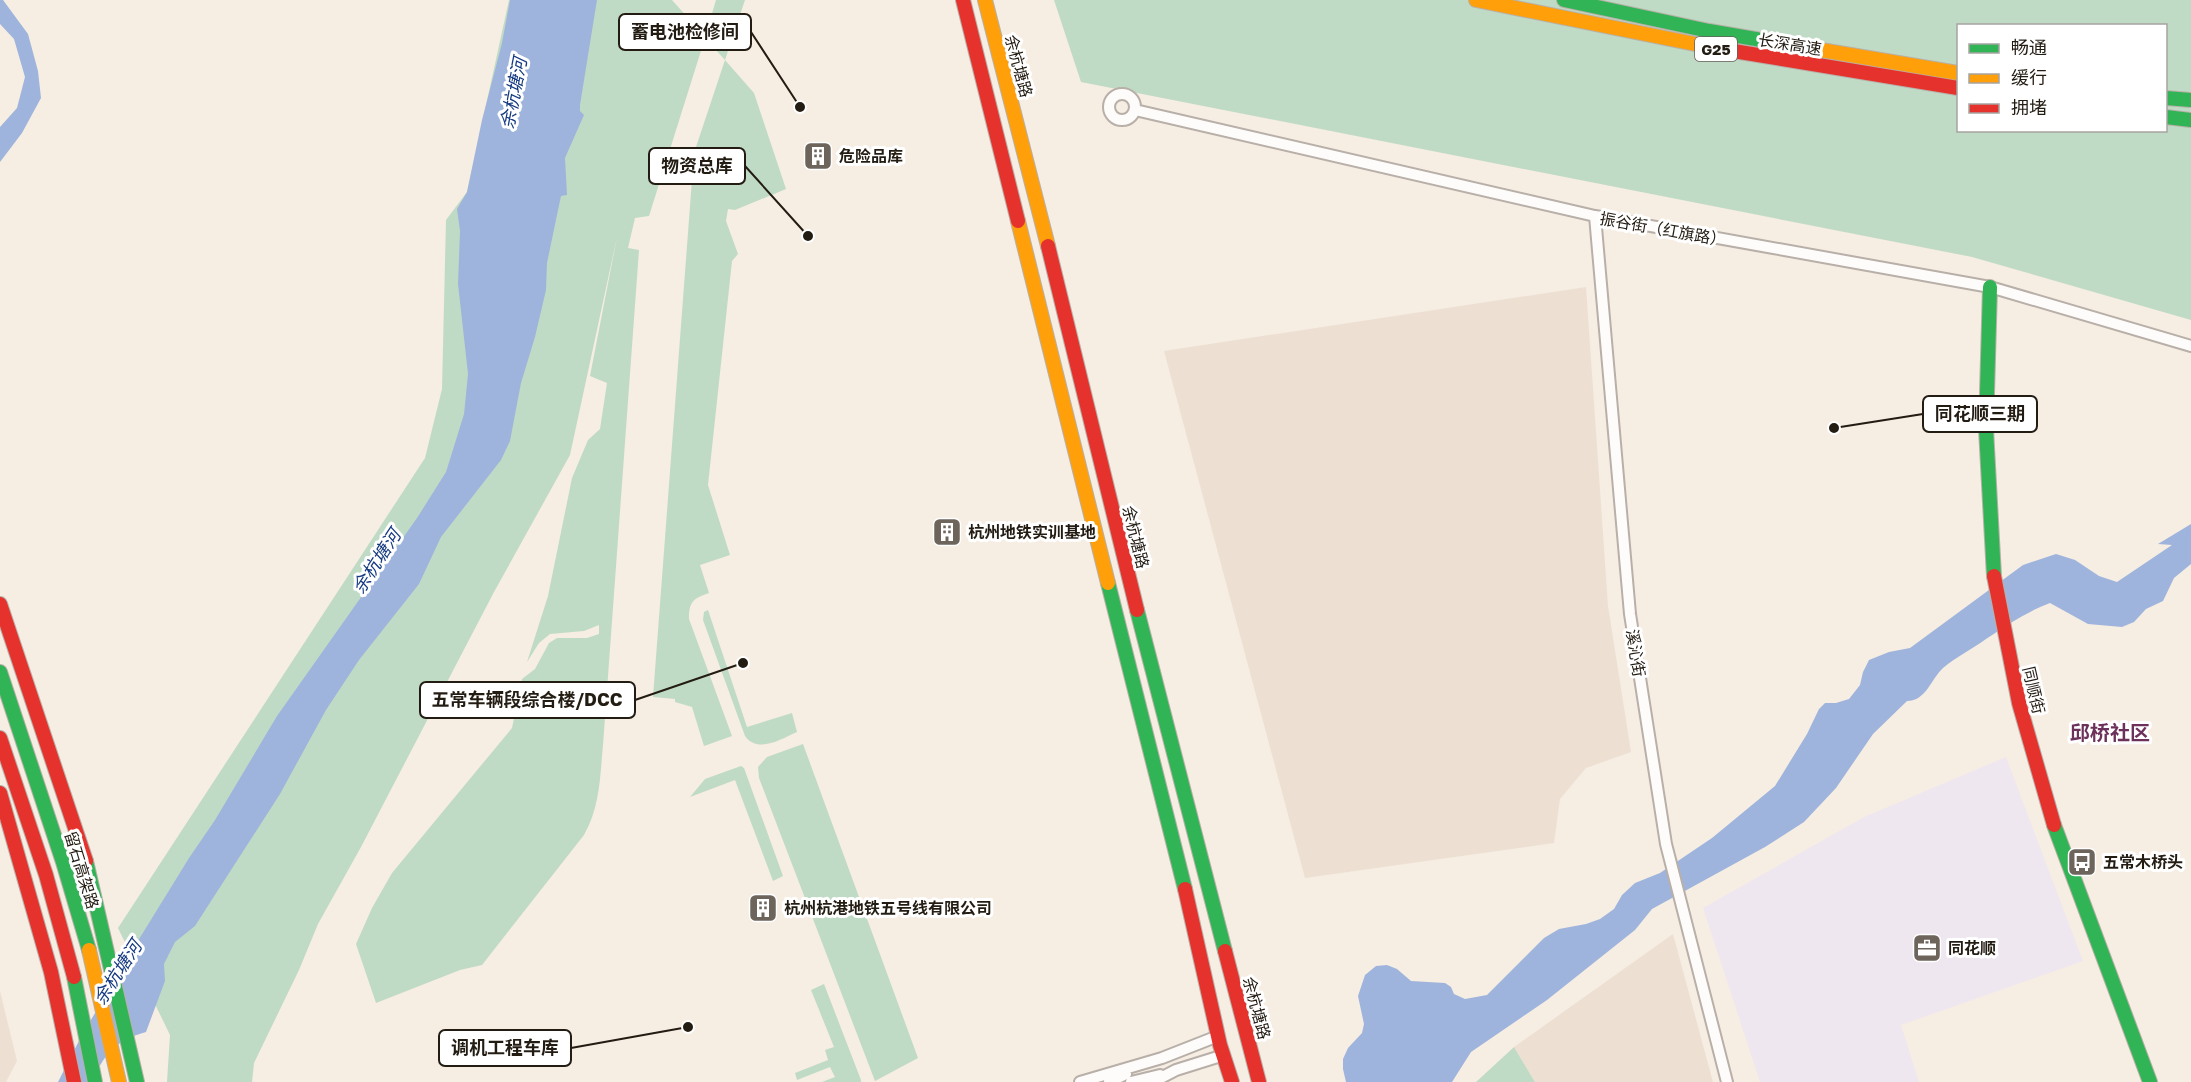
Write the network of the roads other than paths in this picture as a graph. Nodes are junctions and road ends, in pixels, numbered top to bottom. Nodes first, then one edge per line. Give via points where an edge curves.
1 (963, 0) edge
2 (985, 0) edge
3 (1476, 0) edge
4 (1564, 0) edge
5 (1957, 73) edge
6 (1957, 88) edge
7 (2167, 98) edge
8 (2191, 100) edge
9 (1135, 110) dead end
10 (2167, 117) edge
11 (2191, 120) edge
12 (1595, 216) junction
13 (1990, 287) junction
14 (2191, 346) edge
15 (0, 604) edge
16 (0, 672) edge
17 (0, 738) edge
18 (0, 792) edge
19 (1218, 1036) junction
20 (1224, 1055) junction
21 (1162, 1058) junction
22 (1176, 1070) junction
23 (74, 1082) edge
24 (95, 1082) edge
25 (118, 1082) edge
26 (137, 1082) edge
27 (1080, 1082) edge
28 (1110, 1082) edge
29 (1131, 1082) edge
30 (1154, 1082) edge
31 (1232, 1082) edge
32 (1260, 1082) edge
33 (1727, 1082) edge
34 (2150, 1082) edge

1 - 19 main road
2 - 32 main road, 余杭塘路 via 1117,532
3 - 6 main road, 长深高速 / G25 via 1706,47
4 - 5 main road, 长深高速 / G25 via 1709,31
7 - 8 main road
9 - 12 street, 振谷街（红旗路）
10 - 11 main road
12 - 13 street, 振谷街（红旗路）
12 - 33 street, 溪沁街 via 1630,614 1666,844
13 - 14 street, 振谷街（红旗路）
13 - 34 main road, 同顺街 via 1986,429 1993,567 2005,637 2051,816
15 - 26 main road via 86,860
16 - 25 main road, 留石高架路 via 89,949
17 - 24 main road via 46,875
18 - 23 main road via 39,922 63,1017
19 - 20 main road
19 - 21 street
20 - 22 street
20 - 31 main road
21 - 27 street
21 - 28 street
22 - 29 street
22 - 30 street

